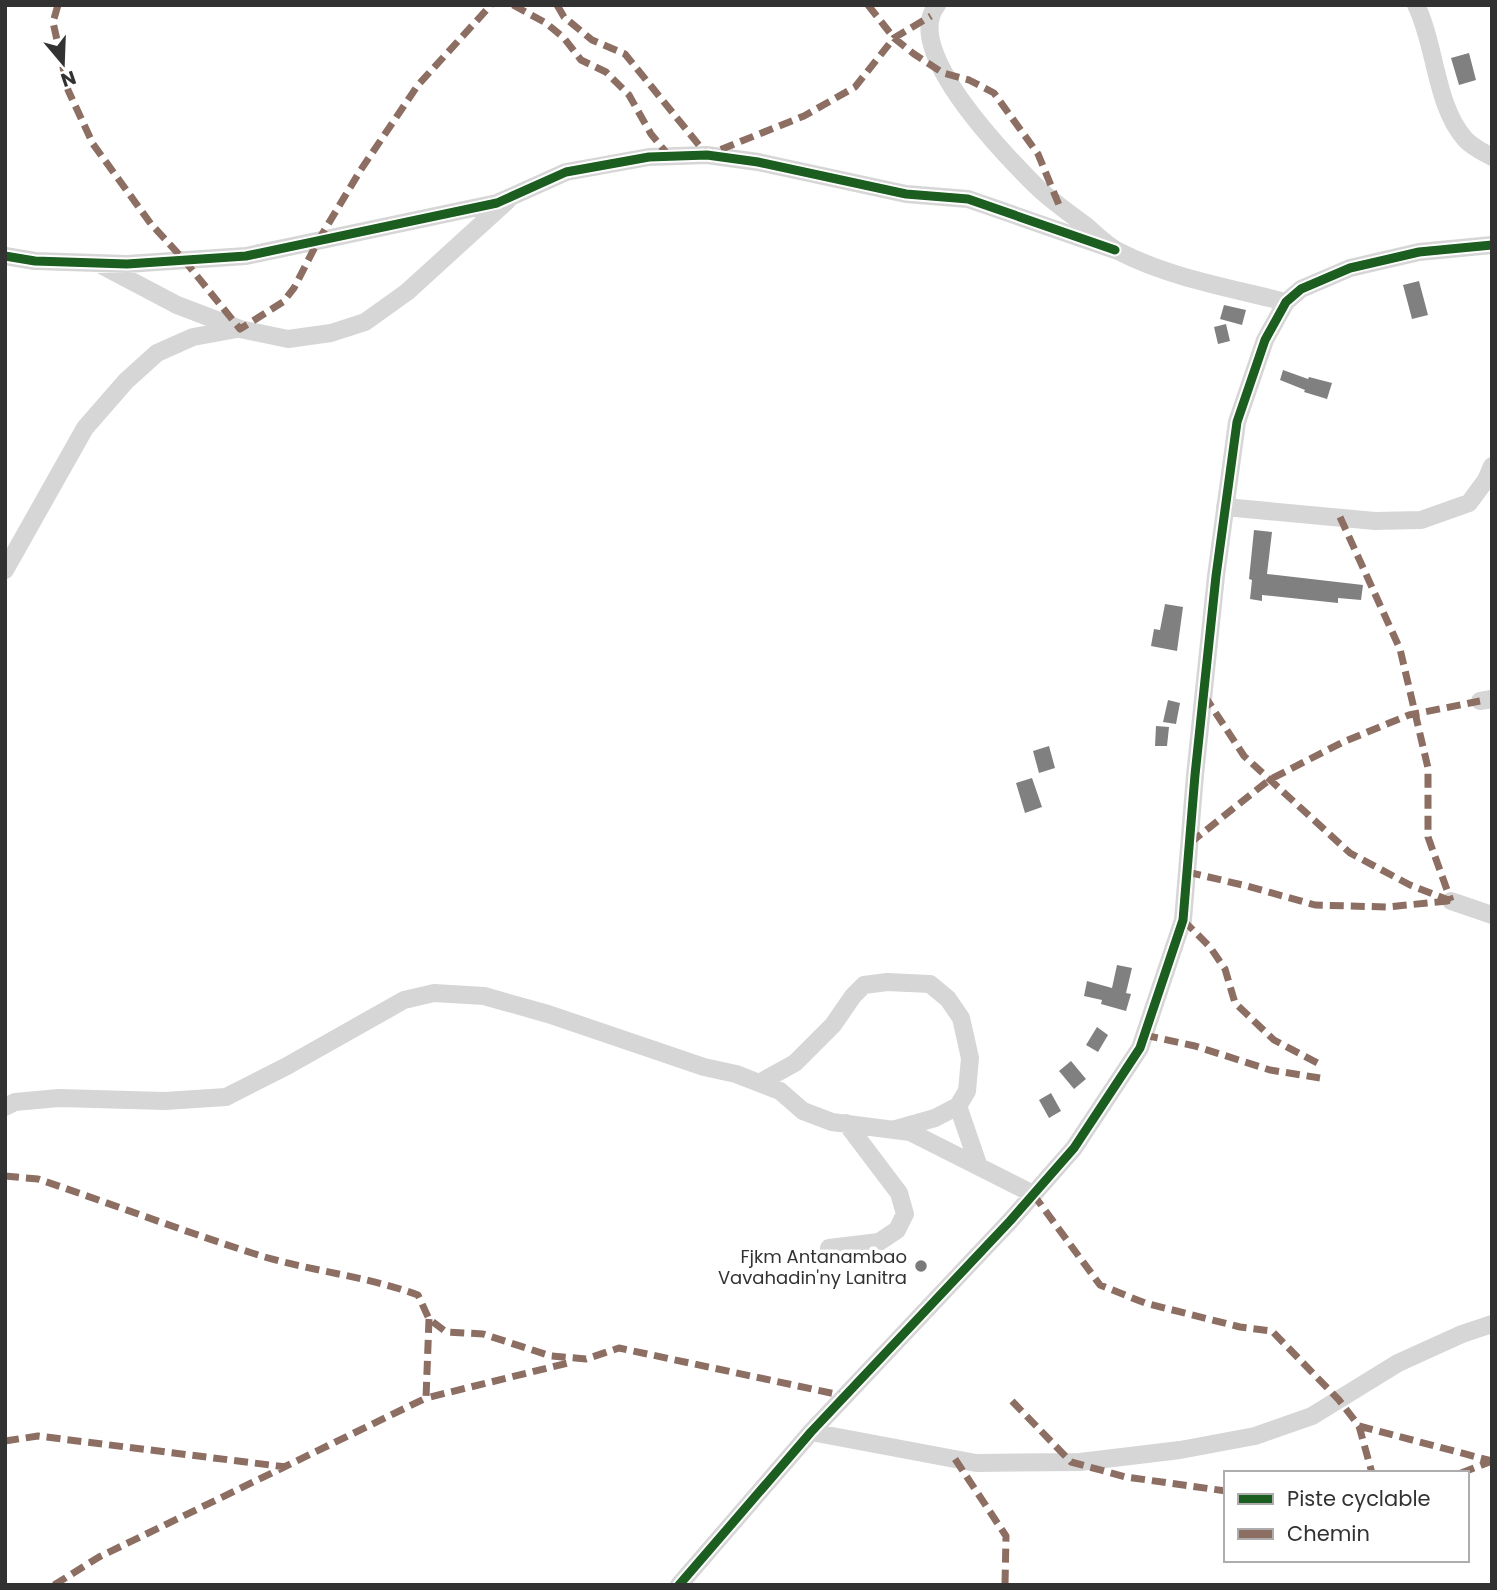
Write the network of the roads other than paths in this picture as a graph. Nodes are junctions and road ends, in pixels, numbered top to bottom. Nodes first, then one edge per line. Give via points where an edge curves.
1 (937, 5) edge
2 (1416, 5) edge
3 (1492, 158) edge
4 (512, 196) junction
5 (1492, 245) edge
6 (1115, 250) junction
7 (5, 256) edge
8 (99, 263) junction
9 (1286, 302) junction
10 (240, 329) junction
11 (1492, 466) edge
12 (1225, 506) junction
13 (5, 570) edge
14 (1451, 901) dead end
15 (1492, 915) edge
16 (759, 1083) junction
17 (958, 1106) junction
18 (5, 1107) edge
19 (846, 1124) junction
20 (894, 1130) junction
21 (979, 1167) junction
22 (1033, 1194) junction
23 (829, 1248) dead end
24 (1492, 1324) edge
25 (811, 1432) junction
26 (679, 1585) edge

1 - 6 street via 928,24 934,51 943,73 983,130 1037,187
2 - 3 street via 1455,125 1466,140
4 - 6 street via 566,172 649,157 708,155 906,194 968,199
4 - 8 street via 459,212 246,256
4 - 10 street via 407,292 365,322 288,339
5 - 9 street via 1419,252 1350,268 1301,289
6 - 9 street via 1156,269
7 - 8 street
8 - 10 street via 177,305
9 - 12 street via 1265,340 1237,422
10 - 13 street via 193,337 157,353 126,382 85,428
11 - 12 street via 1469,503 1420,520 1375,521
12 - 22 street via 1184,920 1140,1048 1074,1148
14 - 15 street
16 - 17 street via 795,1063 864,985 930,984 961,1018 970,1058 967,1091
16 - 18 street via 484,996 434,993 404,1000 226,1097 165,1101 59,1098
16 - 19 street via 780,1091 803,1111
17 - 20 street
17 - 21 street
19 - 20 street
19 - 23 street via 899,1193 905,1214 897,1230 879,1242
20 - 21 street via 910,1132
21 - 22 street
22 - 25 street
24 - 25 street via 1398,1363 1312,1416 1255,1436 1180,1450 1080,1462 976,1463
25 - 26 street

